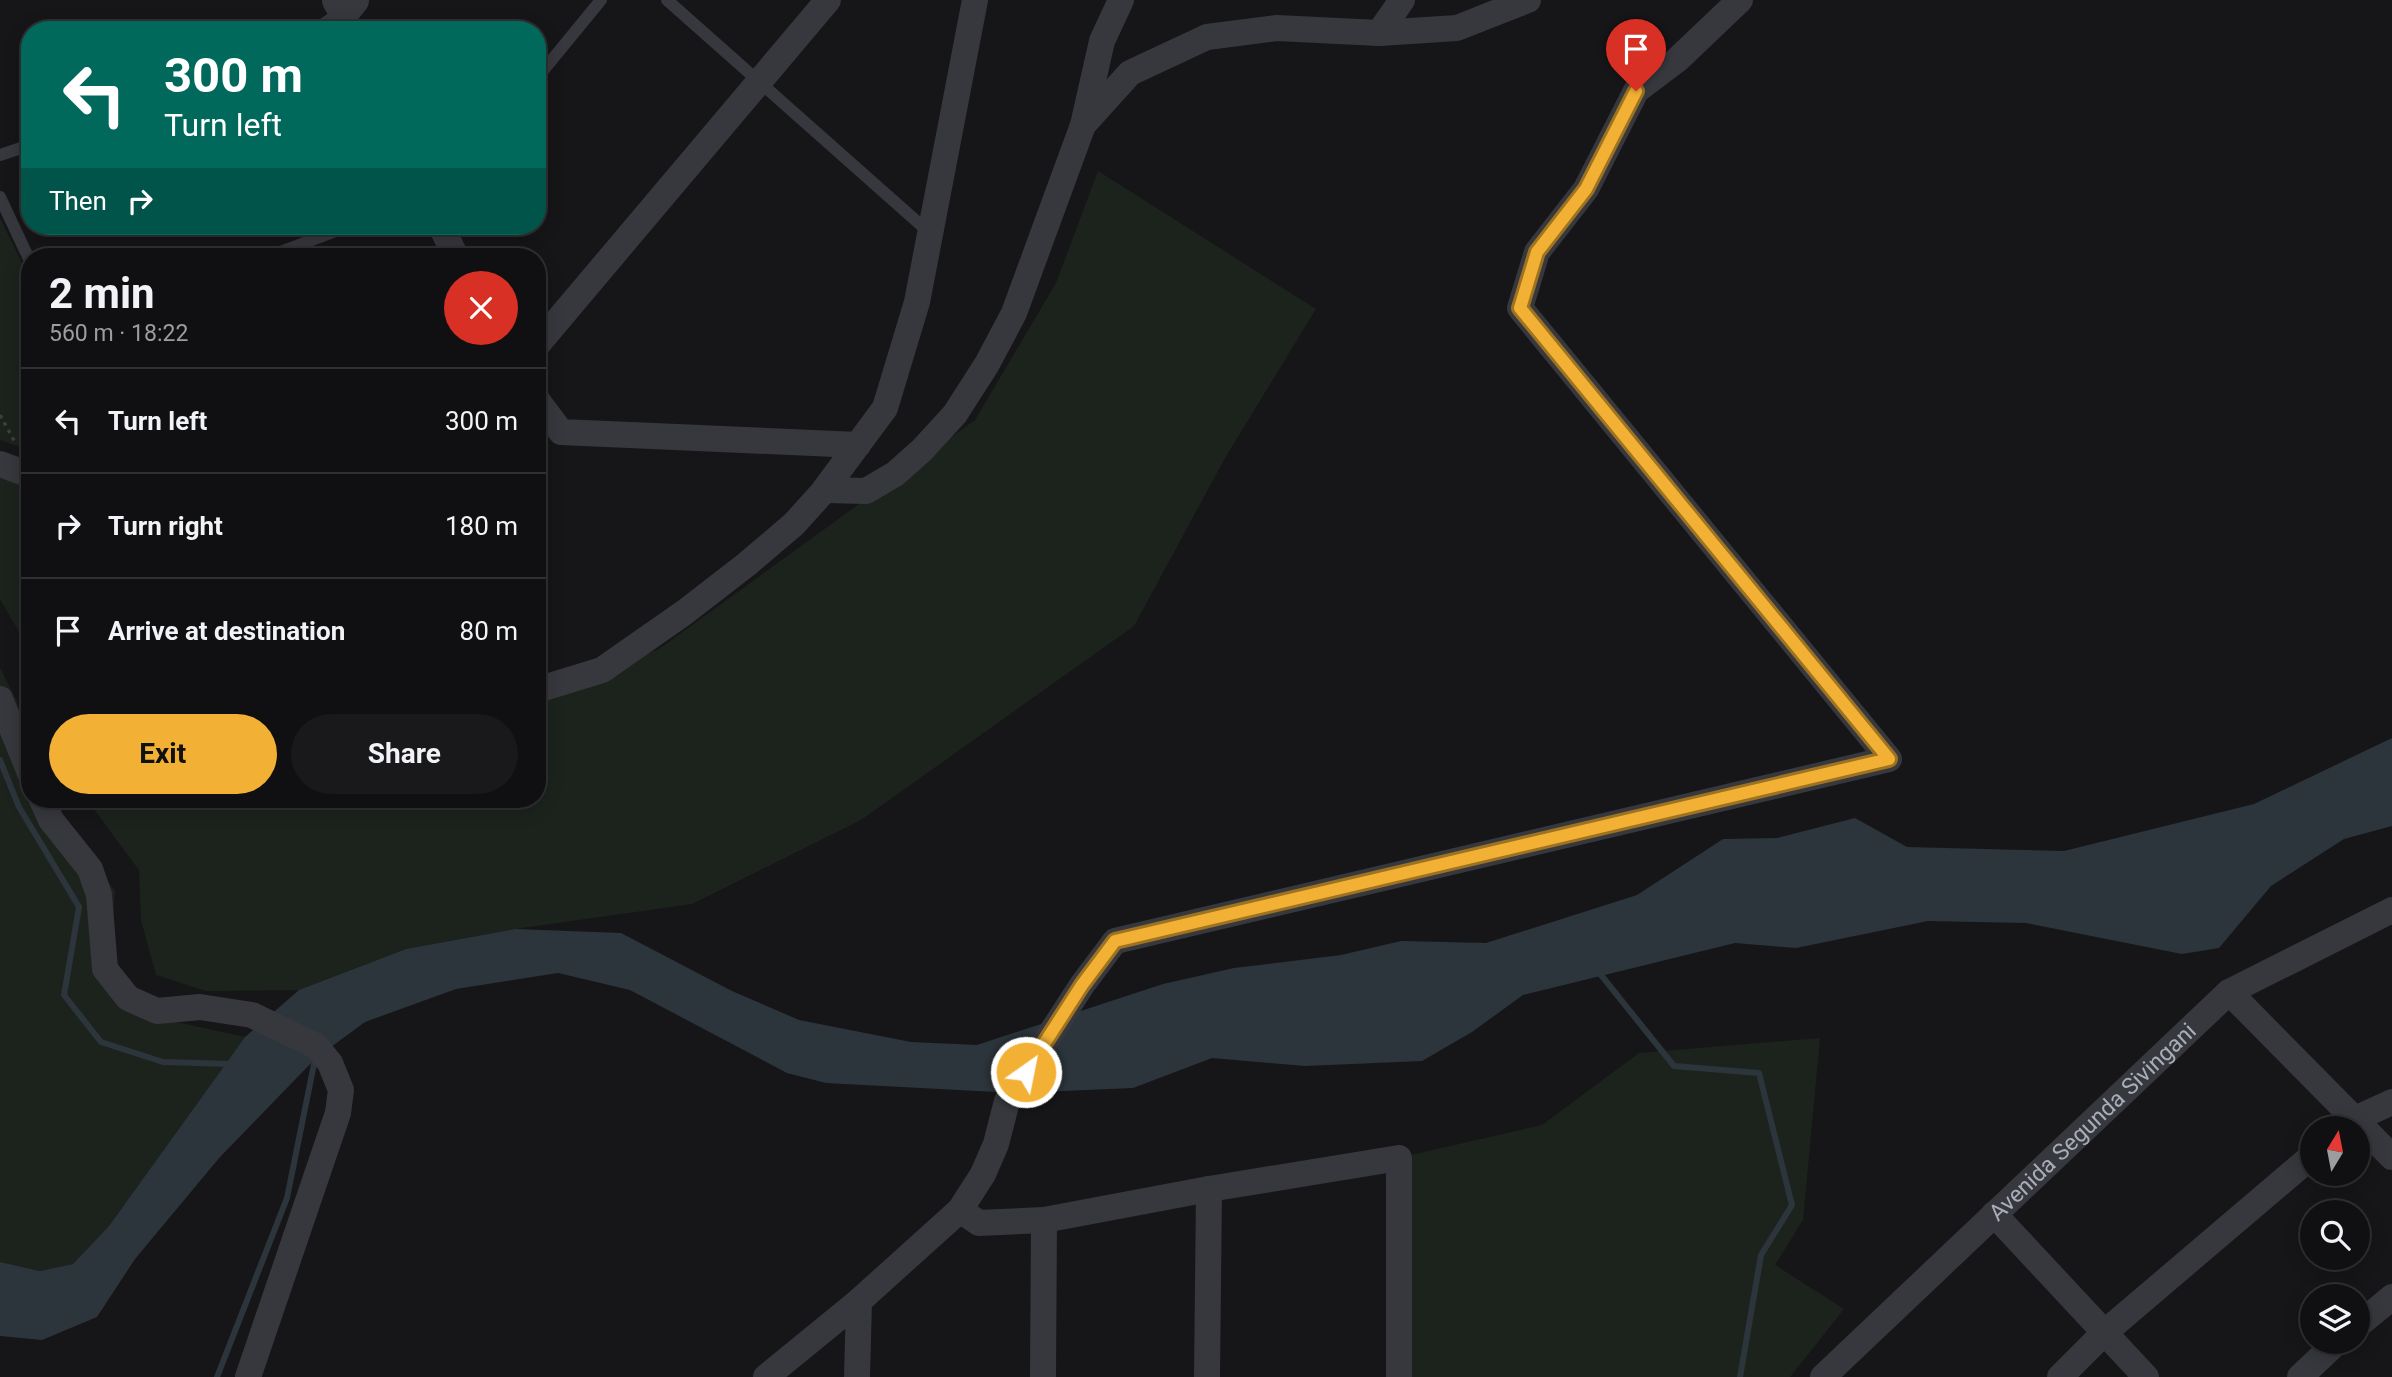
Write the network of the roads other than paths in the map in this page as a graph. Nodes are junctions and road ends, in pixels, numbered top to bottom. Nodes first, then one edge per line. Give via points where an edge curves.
1 (601, 0) edge
2 (667, 0) edge
3 (828, 0) edge
4 (975, 0) edge
5 (1121, 0) edge
6 (1402, 0) edge
7 (1528, 0) edge
8 (1740, 0) edge
9 (347, 10) edge
10 (329, 21) edge
11 (1379, 33) junction
12 (546, 67) edge
13 (759, 83) junction
14 (1083, 125) junction
15 (21, 148) edge
16 (0, 155) edge
17 (0, 197) edge
18 (931, 234) junction
19 (325, 235) edge
20 (24, 248) edge
21 (291, 248) edge
22 (546, 334) edge
23 (546, 412) edge
24 (858, 445) junction
25 (825, 490) junction
26 (546, 687) edge
27 (0, 699) edge
28 (21, 751) edge
29 (46, 808) edge
30 (2392, 910) edge
31 (2229, 992) junction
32 (2392, 1102) edge
33 (2342, 1116) edge
34 (2365, 1116) edge
35 (2370, 1140) edge
36 (2392, 1157) edge
37 (2300, 1166) edge
38 (1209, 1189) junction
39 (960, 1210) junction
40 (1994, 1214) junction
41 (1045, 1220) junction
42 (2392, 1297) edge
43 (859, 1301) junction
44 (2370, 1315) edge
45 (2104, 1332) junction
46 (2324, 1354) edge
47 (248, 1377) edge
48 (766, 1377) edge
49 (858, 1377) edge
50 (1043, 1377) edge
51 (1207, 1377) edge
52 (1399, 1377) edge
53 (1823, 1377) edge
54 (2060, 1377) edge
55 (2146, 1377) edge
56 (2300, 1377) edge

1 - 12 lane
2 - 13 lane
3 - 13 street
4 - 18 street
5 - 14 street via 1102,41
6 - 11 street
7 - 11 street via 1457,28
8 - 39 street via 1677,60 1636,91 1586,189 1537,252 1520,308 1889,759 1115,941 1007,1101 996,1144
9 - 10 lane
11 - 14 street via 1277,28 1207,37 1130,73
13 - 18 lane
13 - 22 street
14 - 25 street via 1014,313 955,414 922,450 885,480 866,491
15 - 16 lane
17 - 20 lane
18 - 24 street via 917,302 885,408
19 - 21 lane
23 - 24 street via 561,432
24 - 25 street
25 - 26 street via 747,564 623,656 602,670
27 - 28 street
29 - 47 street via 90,869 99,895 105,969 128,998 157,1011 200,1007 252,1015 316,1046 330,1063 341,1090 338,1113
30 - 31 street, Avenida Segunda Sivingani
31 - 33 street
31 - 40 street, Avenida Segunda Sivingani
32 - 34 street
35 - 36 street
37 - 45 street
38 - 41 street
38 - 51 street
38 - 52 street via 1399,1158
39 - 41 street via 979,1223
39 - 43 street
40 - 45 street
40 - 53 street, Avenida Segunda Sivingani
41 - 50 street
42 - 44 street
43 - 48 street
43 - 49 street
45 - 54 street
45 - 55 street
46 - 56 street

